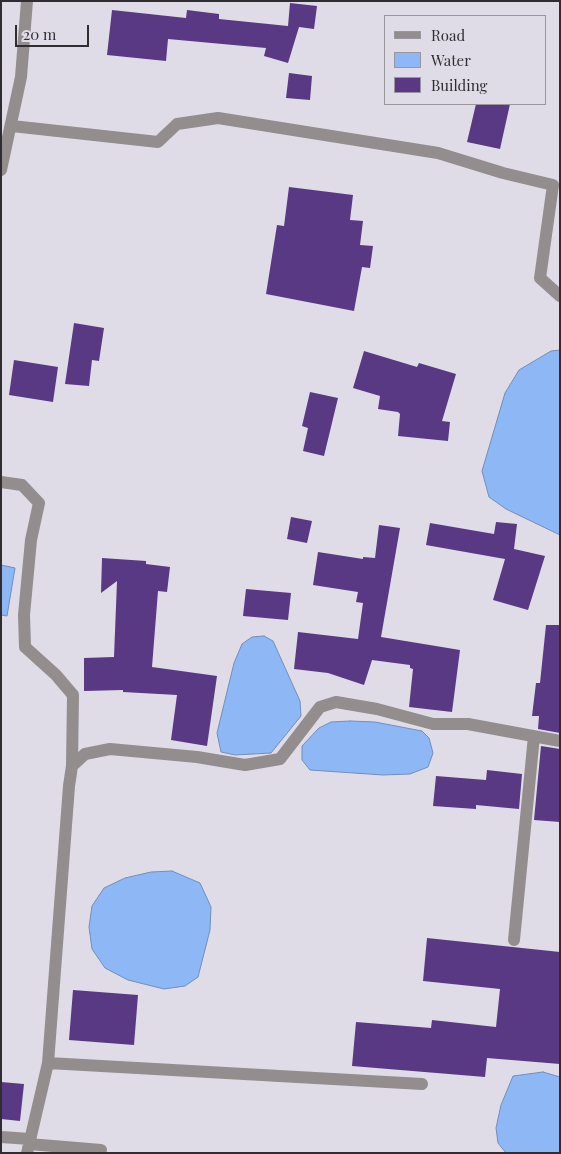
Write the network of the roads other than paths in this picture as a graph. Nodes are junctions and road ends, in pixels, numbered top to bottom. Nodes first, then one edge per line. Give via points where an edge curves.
1 (27, 1) edge
2 (12, 126) junction
3 (1, 170) edge
4 (560, 296) edge
5 (1, 482) edge
6 (534, 736) junction
7 (560, 741) edge
8 (72, 766) junction
9 (514, 940) dead end
10 (48, 1063) junction
11 (422, 1084) dead end
12 (1, 1137) edge
13 (28, 1145) edge
14 (101, 1150) dead end

1 - 2 street via 21,77
2 - 3 street
2 - 4 street via 158,142 177,124 218,118 438,153 503,174 553,184 540,278
5 - 8 street via 22,485 39,503 31,540 24,615 25,647 73,695
6 - 7 street
6 - 8 street via 468,724 433,724 336,702 320,707 280,759 245,765 110,749 85,754
6 - 9 street
8 - 10 street
10 - 11 street
10 - 13 street
12 - 13 street
13 - 14 street

